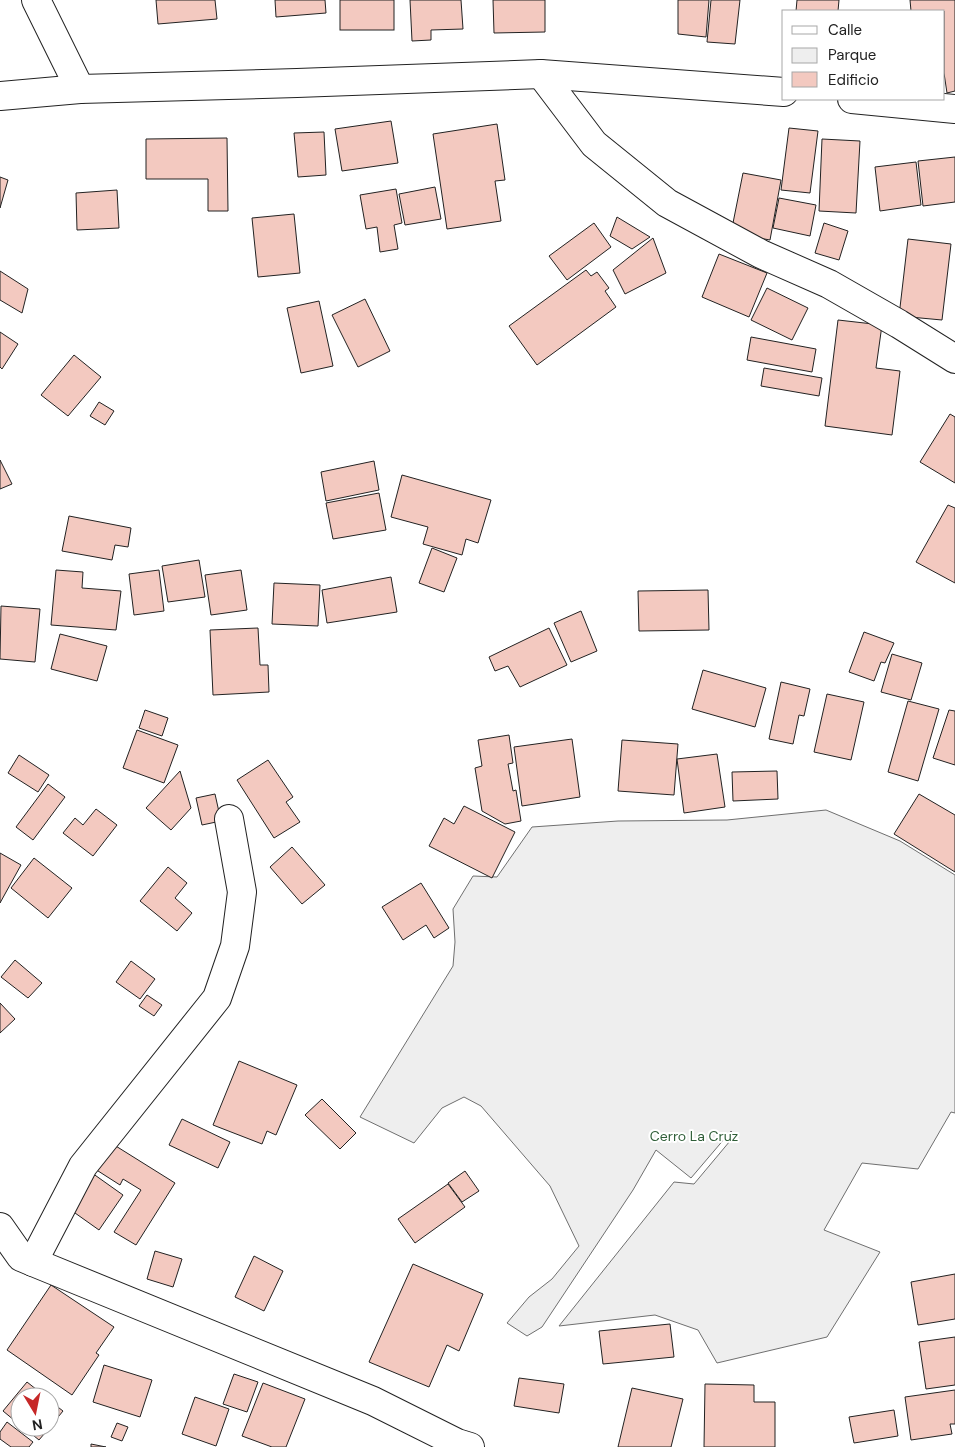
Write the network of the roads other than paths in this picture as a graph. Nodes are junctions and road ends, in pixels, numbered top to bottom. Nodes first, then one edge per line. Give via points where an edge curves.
1 (36, 0) edge
2 (541, 74) junction
3 (80, 89) junction
4 (782, 92) edge
5 (0, 96) edge
6 (862, 100) edge
7 (955, 109) edge
8 (955, 359) edge
9 (228, 819) dead end
10 (0, 1227) edge
11 (33, 1262) junction
12 (470, 1447) edge

1 - 3 street
2 - 3 street
2 - 4 street
2 - 8 street via 594,144 667,203 761,254 829,284
3 - 5 street
6 - 7 street
9 - 11 street via 242,892 235,946 217,998 83,1166
10 - 11 street via 21,1257
11 - 12 street via 373,1401

